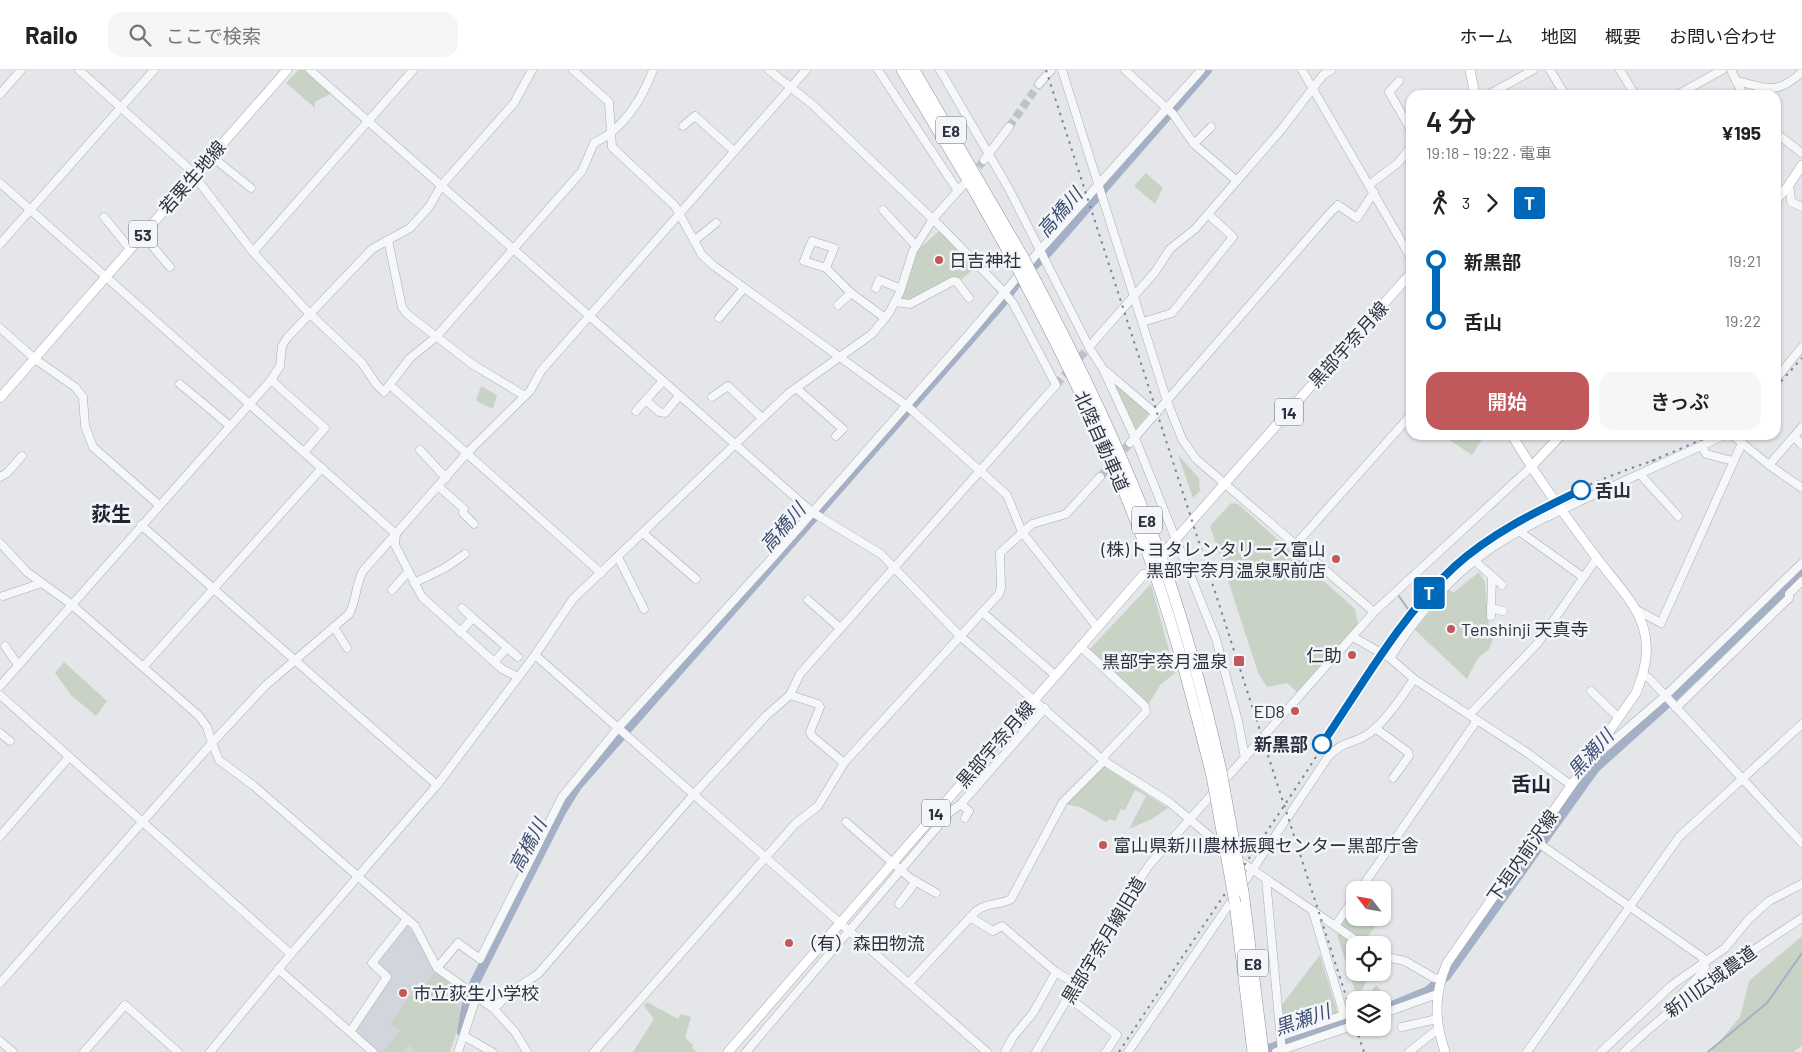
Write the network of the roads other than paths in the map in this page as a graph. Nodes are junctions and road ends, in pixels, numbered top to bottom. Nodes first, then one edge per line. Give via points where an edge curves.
1 (21, 70) edge
2 (79, 70) edge
3 (154, 70) edge
4 (287, 70) edge
5 (310, 70) edge
6 (413, 70) edge
7 (532, 70) edge
8 (573, 70) edge
9 (654, 70) edge
10 (769, 70) edge
11 (806, 70) edge
12 (878, 70) edge
13 (900, 70) edge
14 (914, 70) edge
15 (920, 70) edge
16 (940, 70) edge
17 (1051, 70) edge
18 (1062, 70) edge
19 (1126, 70) edge
20 (1200, 70) edge
21 (1302, 70) edge
22 (1331, 70) edge
23 (1470, 70) edge
24 (1533, 70) edge
25 (1550, 70) edge
26 (1620, 70) edge
27 (1722, 70) edge
28 (1731, 70) edge
29 (1802, 72) edge
30 (1399, 81) dead end
31 (1736, 81) junction
32 (1039, 84) tunnel mouth
33 (790, 88) junction
34 (1312, 88) junction
35 (1474, 90) edge
36 (1497, 90) edge
37 (1562, 90) edge
38 (1632, 90) edge
39 (1686, 90) edge
40 (1740, 90) edge
41 (0, 94) edge
42 (121, 107) junction
43 (1166, 108) junction
44 (368, 121) junction
45 (1406, 121) edge
46 (683, 126) dead end
47 (1009, 127) tunnel mouth
48 (1211, 127) dead end
49 (610, 136) junction
50 (1781, 137) edge
51 (1194, 144) junction
52 (734, 151) junction
53 (1802, 153) edge
54 (990, 154) junction
55 (1406, 154) edge
56 (211, 156) junction
57 (984, 160) tunnel mouth
58 (1802, 165) edge
59 (195, 174) junction
60 (1237, 181) junction
61 (0, 183) edge
62 (1100, 183) junction
63 (441, 186) junction
64 (251, 188) dead end
65 (1787, 188) junction
66 (1371, 189) junction
67 (986, 191) junction
68 (1781, 195) edge
69 (1802, 207) edge
70 (30, 210) junction
71 (883, 210) dead end
72 (680, 213) junction
73 (1208, 214) junction
74 (104, 217) dead end
75 (933, 220) junction
76 (716, 223) dead end
77 (143, 235) junction
78 (388, 240) junction
79 (694, 241) junction
80 (0, 244) edge
81 (916, 246) junction
82 (513, 248) junction
83 (130, 249) junction
84 (1406, 249) edge
85 (1040, 250) junction
86 (253, 252) junction
87 (1020, 263) junction
88 (170, 267) dead end
89 (826, 268) dead end
90 (106, 277) junction
91 (1406, 279) edge
92 (744, 288) junction
93 (876, 288) dead end
94 (901, 289) junction
95 (851, 292) junction
96 (1004, 293) junction
97 (1135, 295) junction
98 (969, 298) dead end
99 (895, 302) junction
100 (838, 305) dead end
101 (310, 314) junction
102 (590, 316) junction
103 (719, 318) dead end
104 (885, 318) junction
105 (1143, 322) junction
106 (0, 328) edge
107 (436, 337) junction
108 (1089, 347) junction
109 (1802, 347) edge
110 (839, 356) junction
111 (35, 359) junction
112 (1103, 369) junction
113 (1781, 373) edge
114 (271, 380) junction
115 (663, 381) junction
116 (180, 384) dead end
117 (390, 385) junction
118 (796, 388) junction
119 (525, 396) junction
120 (679, 396) junction
121 (712, 397) dead end
122 (0, 398) edge
123 (646, 400) junction
124 (1167, 401) junction
125 (250, 404) junction
126 (906, 406) junction
127 (636, 411) dead end
128 (1156, 414) junction
129 (762, 418) junction
130 (1406, 420) edge
131 (230, 426) junction
132 (1802, 427) edge
133 (836, 436) dead end
134 (1794, 436) junction
135 (1132, 440) junction
136 (1515, 440) edge
137 (1555, 440) edge
138 (1715, 440) edge
139 (1738, 440) edge
140 (1742, 443) junction
141 (734, 445) junction
142 (1802, 445) edge
143 (1702, 446) junction
144 (420, 450) dead end
145 (304, 452) junction
146 (467, 453) junction
147 (22, 456) dead end
148 (1733, 461) junction
149 (1769, 465) junction
150 (1531, 467) junction
151 (322, 468) junction
152 (979, 471) junction
153 (1640, 474) junction
154 (0, 477) edge
155 (1100, 477) tunnel mouth
156 (446, 478) junction
157 (1226, 483) junction
158 (438, 486) junction
159 (1802, 488) edge
160 (159, 505) junction
161 (1562, 510) junction
162 (812, 512) junction
163 (1678, 516) dead end
164 (474, 524) dead end
165 (141, 525) junction
166 (1519, 531) junction
167 (1022, 532) junction
168 (396, 534) junction
169 (642, 534) junction
170 (1176, 538) junction
171 (0, 543) edge
172 (1296, 544) junction
173 (1166, 550) dead end
174 (465, 554) dead end
175 (618, 556) junction
176 (1597, 558) junction
177 (1475, 561) junction
178 (1802, 563) edge
179 (894, 566) junction
180 (408, 572) junction
181 (601, 573) junction
182 (1144, 574) dead end
183 (1492, 576) junction
184 (1583, 577) junction
185 (696, 579) dead end
186 (1802, 581) edge
187 (42, 583) junction
188 (414, 583) junction
189 (1502, 584) dead end
190 (214, 589) junction
191 (392, 590) dead end
192 (2, 596) dead end
193 (808, 600) dead end
194 (71, 604) junction
195 (462, 608) dead end
196 (644, 609) dead end
197 (1635, 609) junction
198 (1504, 611) dead end
199 (982, 612) junction
200 (1374, 612) junction
201 (473, 618) junction
202 (334, 627) junction
203 (1097, 627) junction
204 (840, 628) junction
205 (460, 632) junction
206 (960, 636) junction
207 (1353, 637) junction
208 (5, 646) dead end
209 (1080, 646) junction
210 (347, 648) dead end
211 (508, 648) junction
212 (535, 655) junction
213 (518, 657) dead end
214 (1390, 658) junction
215 (294, 660) junction
216 (494, 662) junction
217 (18, 665) junction
218 (144, 666) junction
219 (1054, 675) junction
220 (1644, 675) junction
221 (518, 678) junction
222 (1414, 679) junction
223 (0, 686) edge
224 (1591, 691) dead end
225 (790, 695) junction
226 (0, 696) edge
227 (1665, 696) junction
228 (1034, 698) junction
229 (1675, 706) junction
230 (1045, 708) junction
231 (1469, 715) junction
232 (1619, 718) junction
233 (1476, 720) junction
234 (1802, 724) edge
235 (618, 728) junction
236 (1375, 728) junction
237 (0, 734) edge
238 (10, 741) dead end
239 (212, 743) junction
240 (1596, 750) junction
241 (69, 757) junction
242 (1245, 758) junction
243 (1104, 761) junction
244 (844, 764) junction
245 (1216, 774) junction
246 (1393, 778) dead end
247 (1743, 779) junction
248 (437, 784) junction
249 (1571, 785) junction
250 (694, 794) junction
251 (961, 804) junction
252 (965, 818) dead end
253 (144, 821) junction
254 (1188, 821) junction
255 (846, 822) dead end
256 (0, 836) edge
257 (1535, 841) junction
258 (1802, 843) edge
259 (766, 858) junction
260 (893, 863) junction
261 (1253, 870) junction
262 (902, 871) junction
263 (358, 876) junction
264 (1266, 879) junction
265 (916, 881) junction
266 (1366, 881) edge
267 (1802, 884) edge
268 (936, 893) dead end
269 (899, 904) dead end
270 (1629, 906) junction
271 (1346, 910) edge
272 (1313, 912) junction
273 (970, 917) junction
274 (1802, 918) edge
275 (407, 919) junction
276 (841, 924) junction
277 (1335, 926) junction
278 (850, 931) junction
279 (1350, 936) edge
280 (291, 954) junction
281 (1391, 958) edge
282 (1704, 962) junction
283 (437, 968) junction
284 (278, 969) junction
285 (1056, 972) junction
286 (1441, 979) junction
287 (0, 983) edge
288 (909, 984) junction
289 (1076, 984) junction
290 (1438, 991) junction
291 (477, 995) junction
292 (1068, 997) junction
293 (1681, 1002) junction
294 (494, 1009) junction
295 (1391, 1010) edge
296 (1438, 1024) junction
297 (1346, 1027) edge
298 (1402, 1027) dead end
299 (350, 1032) junction
300 (1256, 1035) junction
301 (464, 1036) junction
302 (1281, 1038) junction
303 (0, 1041) edge
304 (365, 1045) junction
305 (1281, 1051) edge
306 (12, 1052) edge
307 (84, 1052) edge
308 (178, 1052) edge
309 (210, 1052) edge
310 (359, 1052) edge
311 (373, 1052) edge
312 (458, 1052) edge
313 (492, 1052) edge
314 (527, 1052) edge
315 (594, 1052) edge
316 (728, 1052) edge
317 (746, 1052) edge
318 (987, 1052) edge
319 (1005, 1052) edge
320 (1036, 1052) edge
321 (1106, 1052) edge
322 (1128, 1052) edge
323 (1253, 1052) edge
324 (1264, 1052) edge
325 (1409, 1052) edge
326 (1445, 1052) edge
327 (1527, 1052) edge
328 (1601, 1052) edge
329 (1624, 1052) edge

1 - 41 street
2 - 42 street
3 - 42 street
4 - 56 main road, 若栗生地線 / 53
5 - 44 street
6 - 44 street
7 - 63 street via 514,103
8 - 49 street via 609,102
9 - 49 street via 645,92
10 - 33 street
11 - 33 street
12 - 75 street via 960,188
13 - 87 highway, 北陸自動車道 / E8
14 - 67 highway, 北陸自動車道 / E8
15 - 67 highway
16 - 54 street
17 - 32 street
18 - 62 street
19 - 43 street
20 - 43 street
21 - 34 street
22 - 34 street
23 - 35 main road
24 - 36 street
25 - 37 street
26 - 38 street
27 - 39 street
28 - 31 street
29 - 31 street via 1783,88
30 - 45 street via 1389,92
31 - 40 street
33 - 52 street
33 - 75 street via 814,105
34 - 60 street
34 - 66 street
42 - 59 street
42 - 70 street
43 - 51 street
43 - 62 street
44 - 63 street
44 - 86 street
46 - 52 street via 695,116
47 - 54 street
48 - 51 street
49 - 72 street via 612,147 619,156
49 - 82 street via 594,143 582,171
50 - 53 street
51 - 60 street
52 - 72 street
54 - 57 street
54 - 85 street
55 - 66 street
56 - 59 main road, 若栗生地線 / 53
56 - 64 street
58 - 65 main road
59 - 77 main road, 若栗生地線 / 53
59 - 86 street
60 - 73 street
61 - 70 street
62 - 85 street
62 - 97 street
63 - 78 street via 429,207 410,228
63 - 82 street
65 - 68 main road
65 - 69 street via 1791,202
66 - 84 street
66 - 124 street via 1358,218 1338,205
67 - 87 highway, 北陸自動車道 / E8
70 - 80 street
70 - 90 street
71 - 81 street
72 - 79 street
72 - 102 street
73 - 97 street via 1170,249
73 - 105 street via 1233,237 1172,312
74 - 83 street
75 - 81 street
75 - 96 street
76 - 79 street
77 - 83 main road, 若栗生地線 / 53
77 - 88 street
78 - 101 street via 372,250
78 - 107 street via 402,307
79 - 92 street via 702,255
81 - 94 street
82 - 102 street
82 - 107 street
83 - 90 main road, 若栗生地線 / 53
85 - 96 street
85 - 108 street
86 - 101 street
87 - 245 highway, 北陸自動車道 / E8, bridge via 1092,416 1142,537
89 - 95 street
90 - 111 main road, 若栗生地線 / 53
90 - 125 street
91 - 157 main road, 黒部宇奈月線 / 14
92 - 103 street
92 - 110 street
93 - 94 street via 879,280
94 - 99 street
95 - 100 street
95 - 104 street
96 - 126 street
96 - 152 street via 1013,303 1056,385
97 - 105 street
97 - 108 street
98 - 99 street via 957,282 953,282 910,304
99 - 104 street
101 - 114 street via 282,346 280,366
101 - 117 street via 362,363 384,392
102 - 115 street
102 - 119 street via 541,371
104 - 110 street via 872,334
105 - 124 street
106 - 111 street
107 - 117 street via 410,358
107 - 119 street via 472,364
108 - 112 street
109 - 113 street
110 - 118 street
110 - 126 street
111 - 122 main road, 若栗生地線 / 53
111 - 160 street via 75,387 83,397 85,426 93,447
112 - 128 street
112 - 135 street
114 - 125 street
114 - 145 street via 325,428
115 - 120 street
115 - 123 street
116 - 131 street
117 - 146 street
118 - 129 street
118 - 133 street via 843,429
119 - 146 street
120 - 123 street via 665,413 659,412
120 - 141 street
121 - 129 street via 728,386
123 - 127 street
124 - 128 street
124 - 157 street via 1182,439 1196,459
125 - 131 street
125 - 145 street
126 - 152 street
126 - 162 street
128 - 135 street
129 - 141 street
130 - 172 street
131 - 160 street
132 - 134 street
134 - 142 street
134 - 149 street
135 - 170 street
136 - 150 main road
137 - 150 main road
138 - 143 street
139 - 140 street
140 - 148 street
140 - 149 street
141 - 162 street
141 - 169 street
143 - 148 street via 1706,454
143 - 153 street
144 - 156 street
145 - 151 street
146 - 156 street
146 - 181 street
147 - 154 street
148 - 197 street via 1661,623
149 - 159 street
150 - 161 main road, 下垣内前沢線
150 - 200 street, 黒部宇奈月線旧道
151 - 168 street
151 - 190 street
152 - 167 street via 1007,495
152 - 179 street
153 - 161 street
153 - 163 street
155 - 167 street via 1066,514 1032,524
156 - 158 street
157 - 170 main road, 黒部宇奈月線 / 14
157 - 172 street
158 - 164 street via 464,508 463,513
158 - 168 street
160 - 165 street
161 - 166 street
161 - 176 main road, 下垣内前沢線
162 - 179 street via 881,554
162 - 235 street
165 - 190 street
165 - 194 street
166 - 177 street
166 - 184 street
167 - 199 street via 1000,553 1001,588
167 - 203 street
168 - 180 street via 395,544
168 - 202 street via 363,571 358,580 354,605
169 - 175 street
169 - 185 street
170 - 173 main road, 黒部宇奈月線 / 14
170 - 242 street via 1216,639
171 - 187 street
172 - 200 street
174 - 188 street
175 - 181 street
175 - 196 street
176 - 184 street
176 - 197 main road, 下垣内前沢線
177 - 183 street
177 - 214 street via 1428,604
178 - 227 street
179 - 204 street
179 - 206 street
180 - 188 street
180 - 191 street
181 - 212 street via 572,599
182 - 203 main road, 黒部宇奈月線 / 14
183 - 189 street
183 - 198 street via 1491,612
184 - 231 street via 1536,644
186 - 229 street via 1789,598
187 - 192 street
187 - 194 street
188 - 205 street via 422,597
190 - 215 street
190 - 218 street
193 - 204 street
194 - 217 street
194 - 218 street
195 - 201 street
197 - 220 main road, 下垣内前沢線 via 1644,631
199 - 206 street
199 - 219 street
200 - 207 street, 黒部宇奈月線旧道
201 - 205 street
201 - 211 street
202 - 210 street
202 - 215 street
203 - 209 main road, 黒部宇奈月線 / 14
204 - 225 street via 800,674
205 - 216 street
206 - 228 street
206 - 244 street
207 - 214 street
207 - 242 street, 黒部宇奈月線旧道
208 - 217 street
209 - 219 main road, 黒部宇奈月線 / 14
209 - 243 street via 1145,706 1146,712 1105,755
211 - 213 street
211 - 216 street
212 - 221 street
212 - 235 street
214 - 222 street
215 - 239 street
215 - 248 street
216 - 221 street
217 - 223 street
218 - 239 street via 199,716
219 - 228 main road, 黒部宇奈月線 / 14
220 - 227 street
220 - 232 main road, 下垣内前沢線
221 - 248 street
222 - 231 street
222 - 236 street
224 - 232 street
225 - 244 street via 818,704 820,707 810,732
225 - 250 street via 767,715
226 - 241 street
227 - 229 street
227 - 240 street via 1606,747
228 - 230 street
228 - 260 main road, 黒部宇奈月線 / 14
229 - 247 street
230 - 243 street
230 - 251 street
231 - 233 street
232 - 240 main road, 下垣内前沢線
233 - 249 street
233 - 266 street
234 - 247 street
235 - 250 street
235 - 283 street via 562,797 480,959 458,943
236 - 246 street via 1408,752 1409,756
236 - 261 street via 1366,736 1339,746 1328,757
237 - 238 street
239 - 253 street
239 - 263 street via 219,760
240 - 249 main road, 下垣内前沢線
241 - 253 street
241 - 256 street
242 - 254 street, 黒部宇奈月線旧道
243 - 254 street via 1169,802
243 - 273 street via 1063,802 1012,899 986,904
244 - 259 street via 818,806 795,824
245 - 300 highway, 北陸自動車道 / E8, bridge
245 - 300 highway, 北陸自動車道 / E8, bridge via 1243,892
247 - 258 street
247 - 270 street via 1679,838
248 - 263 street
249 - 257 main road, 下垣内前沢線
250 - 259 street
250 - 294 street via 538,974 509,993
251 - 252 street via 969,812
251 - 262 street via 950,812
253 - 280 street
253 - 287 street
254 - 261 street
254 - 289 street, 黒部宇奈月線旧道 via 1137,882
255 - 260 street
257 - 270 street
257 - 286 main road, 下垣内前沢線 via 1447,963
259 - 276 street
259 - 315 street
260 - 262 street
260 - 276 main road, 黒部宇奈月線 / 14
261 - 264 street
261 - 322 street
262 - 265 street
262 - 278 street
263 - 275 street
263 - 280 street
264 - 272 street
264 - 302 street
265 - 268 street
265 - 269 street
267 - 282 street via 1769,902 1725,948
270 - 282 street
270 - 327 street
271 - 277 street
272 - 277 street
272 - 302 street via 1344,1015
273 - 285 street via 993,930 1002,926
273 - 288 street
274 - 293 street, 新川広域農道
275 - 283 street via 421,935
275 - 299 street via 372,963 388,977
276 - 278 street
276 - 316 main road, 黒部宇奈月線 / 14
277 - 279 street
278 - 288 street
278 - 317 street
280 - 284 street
281 - 286 street via 1405,961
282 - 293 street via 1702,973 1680,996
282 - 328 street via 1645,1009
283 - 291 street
284 - 299 street
284 - 309 street
285 - 289 street
285 - 319 street via 1033,1013
286 - 290 main road, 下垣内前沢線
288 - 318 street
289 - 292 street, 黒部宇奈月線旧道
290 - 295 street
290 - 296 main road, 下垣内前沢線
291 - 294 street
291 - 301 street
292 - 320 street, 黒部宇奈月線旧道
292 - 321 street via 1118,1035
293 - 329 street, 新川広域農道
294 - 314 street via 515,1032
296 - 298 street
296 - 325 street
296 - 326 main road, 下垣内前沢線
297 - 305 street
299 - 304 street
300 - 323 highway, 北陸自動車道 / E8
300 - 324 highway, 北陸自動車道 / E8
301 - 312 street
301 - 313 street
302 - 305 street
303 - 306 street
304 - 310 street
304 - 311 street
307 - 308 street via 125,1005

